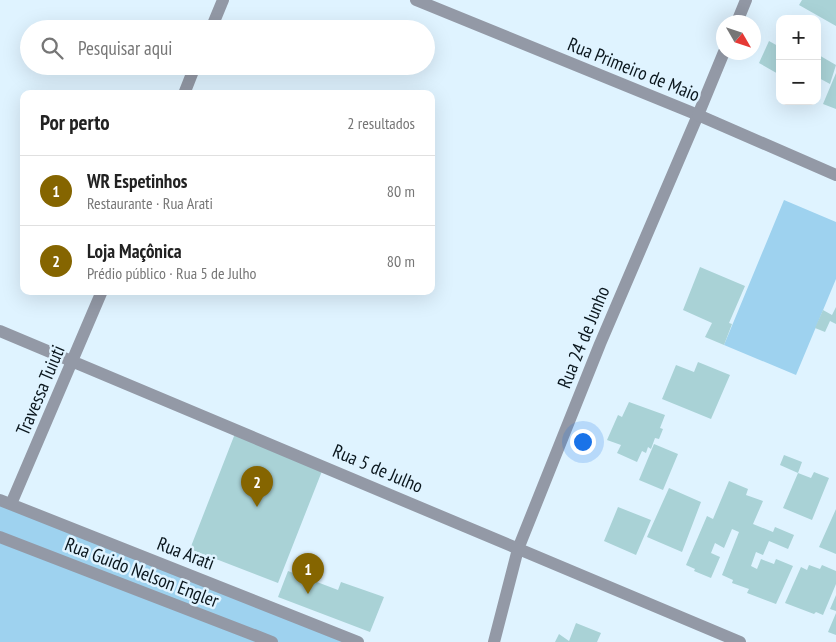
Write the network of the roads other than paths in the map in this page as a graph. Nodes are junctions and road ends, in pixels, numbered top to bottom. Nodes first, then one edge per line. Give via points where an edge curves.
1 (223, 0) edge
2 (416, 0) edge
3 (746, 0) edge
4 (740, 15) edge
5 (215, 20) edge
6 (721, 60) edge
7 (191, 75) edge
8 (186, 90) edge
9 (698, 115) junction
10 (836, 175) edge
11 (100, 295) edge
12 (0, 330) edge
13 (73, 361) junction
14 (6, 502) edge
15 (0, 537) edge
16 (518, 549) junction
17 (272, 642) edge
18 (358, 642) edge
19 (494, 642) edge
20 (740, 642) edge

1 - 5 street
2 - 9 street, Rua Primeiro de Maio
3 - 4 street
6 - 9 street, Rua 24 de Junho
7 - 8 street
9 - 10 street, Rua Primeiro de Maio
9 - 16 street, Rua 24 de Junho via 600,344
11 - 13 street, Travessa Tuiuti
12 - 13 street, Rua 5 de Julho
13 - 14 street, Travessa Tuiuti
13 - 16 street, Rua 5 de Julho
14 - 18 street, Rua Arati
15 - 17 street, Rua Guido Nelson Engler
16 - 19 street, Rua 24 de Junho
16 - 20 street, Rua 5 de Julho

